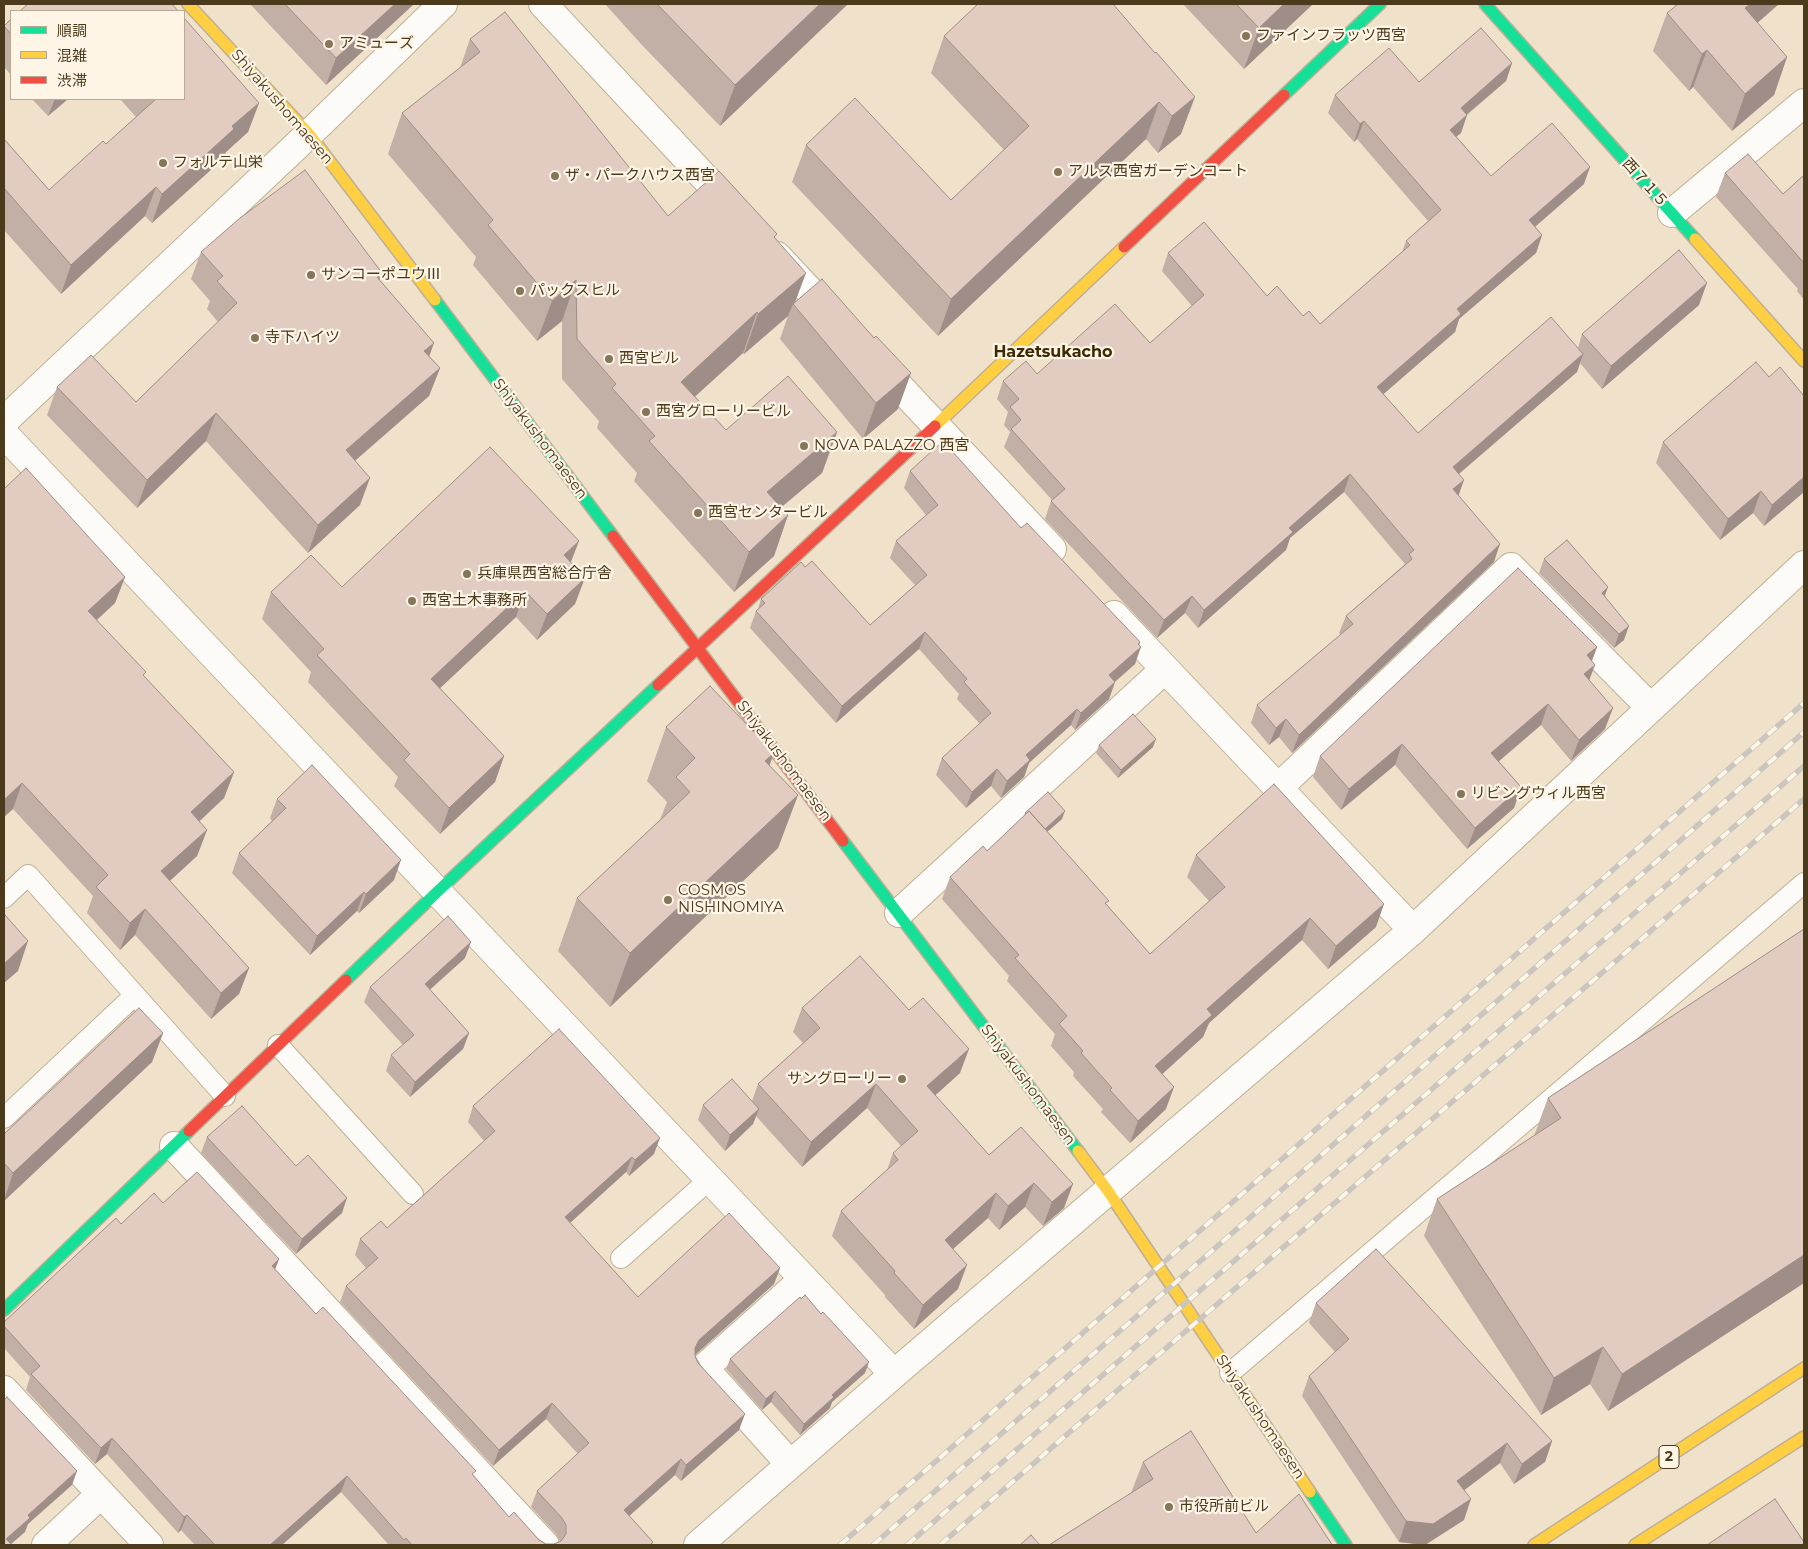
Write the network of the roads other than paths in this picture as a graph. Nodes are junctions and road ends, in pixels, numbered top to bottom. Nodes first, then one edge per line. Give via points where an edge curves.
1 (188, 4) edge
2 (443, 4) edge
3 (544, 4) edge
4 (1380, 4) edge
5 (1485, 4) edge
6 (1804, 103) edge
7 (309, 134) junction
8 (1672, 213) junction
9 (1804, 362) edge
10 (4, 421) edge
11 (935, 426) junction
12 (4, 434) edge
13 (1804, 565) edge
14 (1068, 566) edge
15 (1095, 595) edge
16 (698, 647) junction
17 (1166, 669) junction
18 (1651, 708) junction
19 (1278, 788) junction
20 (1804, 883) edge
21 (437, 892) junction
22 (4, 898) edge
23 (899, 913) junction
24 (1413, 930) junction
25 (136, 995) junction
26 (278, 1045) junction
27 (225, 1096) junction
28 (4, 1118) edge
29 (174, 1146) junction
30 (710, 1180) junction
31 (1108, 1191) junction
32 (414, 1194) dead end
33 (621, 1258) dead end
34 (804, 1279) junction
35 (4, 1310) edge
36 (1804, 1368) edge
37 (1230, 1373) junction
38 (894, 1374) junction
39 (4, 1390) edge
40 (1804, 1437) edge
41 (790, 1464) junction
42 (101, 1494) junction
43 (46, 1545) edge
44 (149, 1545) edge
45 (545, 1545) edge
46 (698, 1545) edge
47 (1346, 1545) edge
48 (1534, 1545) edge
49 (1635, 1545) edge

1 - 7 main road, Shiyakushomaesen
2 - 7 street
3 - 11 street
4 - 11 main road
5 - 8 main road, 西７１５
6 - 8 street
7 - 10 street
7 - 16 main road, Shiyakushomaesen
8 - 9 main road, 西７１５
11 - 14 street
11 - 16 main road
12 - 21 street
13 - 18 street
15 - 17 street
16 - 21 main road
16 - 23 main road, Shiyakushomaesen
17 - 19 street
17 - 23 street
18 - 19 street via 1511,568
18 - 24 street
19 - 24 street
20 - 37 lane
21 - 26 main road
21 - 30 street
22 - 25 lane via 28,875
23 - 31 main road, Shiyakushomaesen
24 - 31 street
25 - 27 lane
25 - 28 lane
26 - 27 main road
26 - 32 lane
27 - 29 main road
29 - 35 main road
29 - 45 street
30 - 33 lane
30 - 34 street
31 - 37 main road, Shiyakushomaesen
31 - 38 street
34 - 38 street
34 - 41 street via 704,1368
36 - 48 main road, 2
37 - 47 main road, Shiyakushomaesen
38 - 41 street
39 - 42 street
40 - 49 main road
41 - 46 street
42 - 43 street
42 - 44 street

